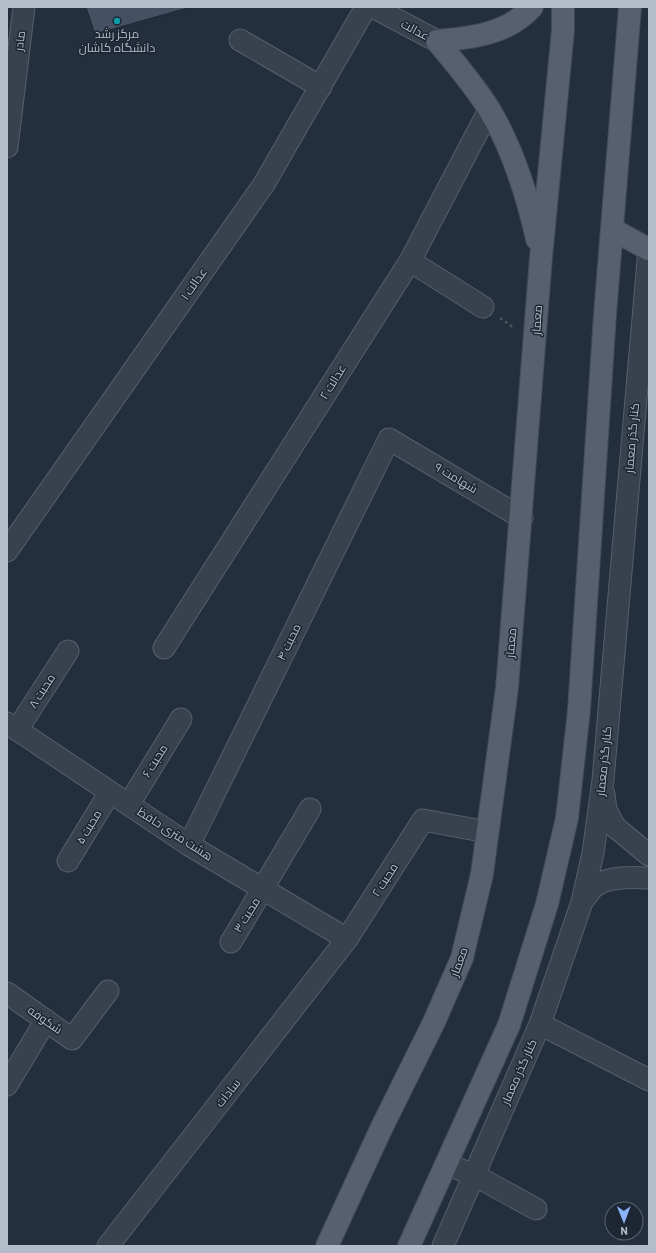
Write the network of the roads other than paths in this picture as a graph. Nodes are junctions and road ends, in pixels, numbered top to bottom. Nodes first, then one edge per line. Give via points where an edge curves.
1 (24, 7) edge
2 (366, 7) edge
3 (373, 7) edge
4 (532, 7) edge
5 (563, 7) edge
6 (576, 7) edge
7 (630, 7) edge
8 (563, 30) junction
9 (240, 40) dead end
10 (437, 41) junction
11 (321, 87) junction
12 (489, 110) junction
13 (7, 147) edge
14 (612, 229) junction
15 (649, 249) edge
16 (541, 257) junction
17 (410, 262) junction
18 (483, 307) road end
19 (389, 439) joint
20 (522, 518) junction
21 (7, 551) edge
22 (164, 648) dead end
23 (68, 651) dead end
24 (182, 719) dead end
25 (12, 727) edge
26 (603, 780) junction
27 (110, 792) junction
28 (128, 804) junction
29 (310, 810) dead end
30 (487, 832) junction
31 (189, 845) junction
32 (649, 855) edge
33 (68, 862) dead end
34 (649, 878) edge
35 (264, 889) junction
36 (582, 902) junction
37 (347, 939) junction
38 (231, 942) dead end
39 (108, 991) dead end
40 (7, 993) edge
41 (46, 1020) junction
42 (540, 1024) junction
43 (649, 1080) edge
44 (7, 1085) edge
45 (446, 1164) junction
46 (474, 1175) junction
47 (536, 1209) dead end
48 (108, 1246) edge
49 (327, 1246) edge
50 (409, 1246) edge
51 (443, 1246) edge

1 - 13 street, مادر
2 - 11 street, عدالت ۱
3 - 10 street, عدالت
4 - 10 main road via 512,23 494,32
5 - 8 main road, معمار
6 - 8 main road
7 - 14 main road
8 - 16 main road, معمار
9 - 11 street
10 - 12 main road via 465,74
11 - 21 street, عدالت ۱ via 264,184
12 - 16 main road via 514,161 530,209
12 - 17 street, عدالت ۲
14 - 15 main road
14 - 45 main road via 579,710 567,818 547,904 509,1025
15 - 26 street, کنار گذر معمار
16 - 20 main road, معمار
17 - 18 street
17 - 22 street, عدالت ۲
19 - 20 street, شهامت ۹
19 - 31 street, محبت ۴
20 - 30 main road, معمار via 507,688
23 - 25 street, محبت ۸
24 - 28 street, محبت ۶
25 - 27 street, هشت متری حافظ
26 - 32 street via 606,810 616,827
26 - 36 street, کنار گذر معمار via 593,853
27 - 28 street, هشت متری حافظ
27 - 33 street, محبت ۵
28 - 31 street, هشت متری حافظ
29 - 35 street, محبت ۳
30 - 37 street, محبت ۲ via 423,820
30 - 49 main road, معمار via 482,874 462,958
31 - 35 street, هشت متری حافظ
34 - 36 street via 613,879 594,887
35 - 37 street, هشت متری حافظ
35 - 38 street, محبت ۳
36 - 42 street, کنار گذر معمار
37 - 48 street, سادات
39 - 41 street, شکوفه via 72,1039
40 - 41 street, شکوفه
41 - 44 street
42 - 43 street
42 - 46 street, کنار گذر معمار
45 - 46 street
45 - 50 main road
46 - 47 street
46 - 51 street, کنار گذر معمار

